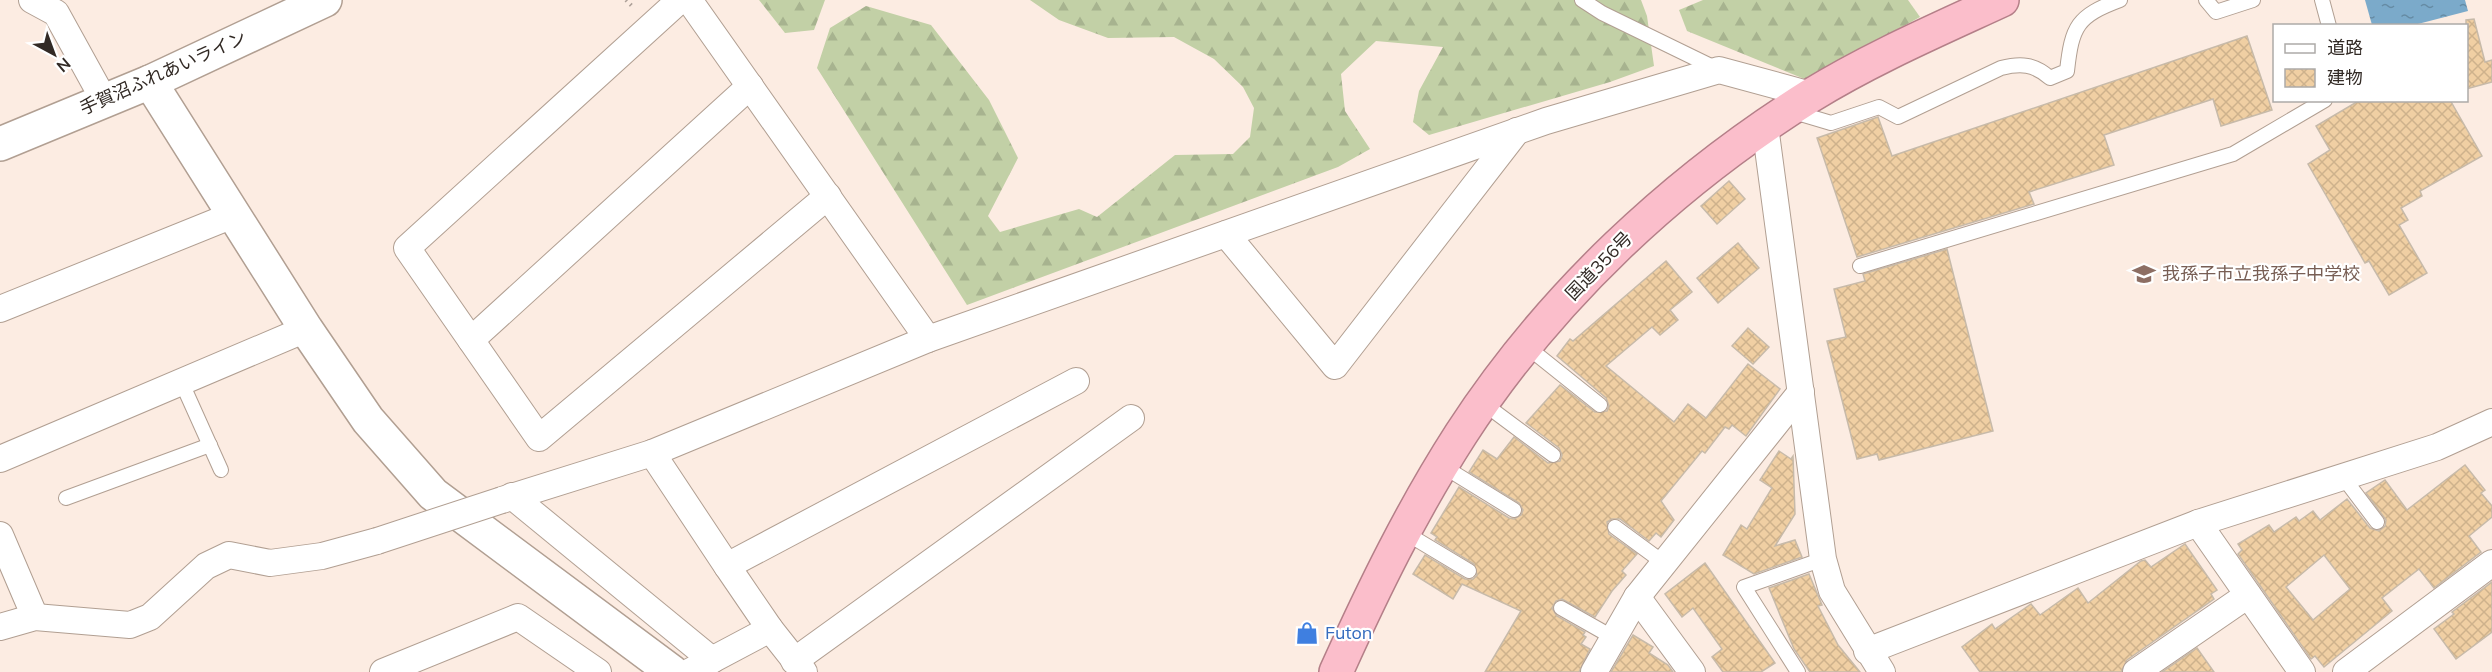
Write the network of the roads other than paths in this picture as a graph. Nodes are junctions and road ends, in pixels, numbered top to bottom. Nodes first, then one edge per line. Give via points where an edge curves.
1 (32, 0) edge
2 (680, 0) edge
3 (689, 0) edge
4 (1582, 0) edge
5 (2002, 0) edge
6 (2120, 0) edge
7 (2206, 0) edge
8 (2253, 0) edge
9 (2322, 0) edge
10 (322, 1) edge
11 (2328, 24) edge
12 (1719, 69) junction
13 (150, 82) junction
14 (750, 86) junction
15 (104, 100) junction
16 (2322, 102) edge
17 (1788, 111) junction
18 (1517, 131) junction
19 (0, 144) edge
20 (828, 196) junction
21 (233, 215) junction
22 (1226, 234) junction
23 (1860, 266) dead end
24 (0, 309) edge
25 (306, 329) junction
26 (928, 339) junction
27 (471, 340) junction
28 (1525, 345) junction
29 (181, 381) junction
30 (1076, 381) dead end
31 (1801, 392) junction
32 (1482, 403) junction
33 (1600, 405) dead end
34 (1131, 418) dead end
35 (2492, 422) edge
36 (210, 445) junction
37 (652, 453) junction
38 (1553, 455) dead end
39 (0, 459) edge
40 (1442, 465) junction
41 (221, 470) dead end
42 (2343, 477) junction
43 (66, 498) dead end
44 (507, 498) junction
45 (1514, 510) dead end
46 (2377, 522) dead end
47 (2198, 523) junction
48 (1615, 527) dead end
49 (1404, 532) junction
50 (0, 535) edge
51 (1823, 559) junction
52 (1664, 563) junction
53 (2492, 563) edge
54 (727, 566) junction
55 (1469, 571) dead end
56 (2248, 595) junction
57 (1637, 597) junction
58 (1561, 608) dead end
59 (35, 617) junction
60 (0, 627) edge
61 (770, 629) junction
62 (1614, 638) junction
63 (1867, 651) junction
64 (712, 660) junction
65 (799, 667) edge
66 (383, 672) edge
67 (598, 672) edge
68 (672, 672) edge
69 (689, 672) edge
70 (1336, 672) edge
71 (1594, 672) edge
72 (1692, 672) edge
73 (1798, 672) edge
74 (1882, 672) edge
75 (2136, 672) edge
76 (2302, 672) edge
77 (2346, 672) edge

1 - 15 street via 56,13
2 - 27 street via 407,248
3 - 14 street
4 - 12 lane
5 - 17 highway, 国道356号 via 1907,44
6 - 17 lane via 2082,19 2073,33 2067,71 2050,78 2040,69 2017,64 1898,117 1879,107 1831,123
7 - 8 lane via 2216,12
9 - 11 lane
10 - 13 street, 手賀沼ふれあいライン
12 - 17 street
12 - 18 street
13 - 15 street, 手賀沼ふれあいライン
13 - 21 street
14 - 20 street
14 - 27 street
15 - 19 street, 手賀沼ふれあいライン
16 - 23 lane via 2233,154
17 - 28 highway, 国道356号 via 1707,166 1644,221
17 - 31 street
18 - 22 street
18 - 22 street via 1335,366
20 - 26 street
20 - 27 street via 539,438
21 - 24 street
21 - 25 street
22 - 26 street
25 - 29 street
25 - 68 street via 368,420 434,495
26 - 37 street
28 - 32 highway, 国道356号
28 - 33 lane
29 - 36 lane
29 - 39 street
30 - 54 street
31 - 51 street
31 - 52 street
32 - 38 lane
32 - 40 highway, 国道356号
34 - 65 street
35 - 42 street via 2437,447
36 - 41 lane
36 - 43 lane
37 - 44 street
37 - 54 street
40 - 45 lane
40 - 49 highway, 国道356号
42 - 46 lane
42 - 47 street
44 - 59 street, bridge via 322,556 270,563 229,555 206,566 150,617 130,625
44 - 64 street
47 - 56 street
47 - 63 street
48 - 52 lane
49 - 55 lane
49 - 70 highway, 国道356号
50 - 59 street
51 - 63 street via 1832,591
51 - 73 lane via 1744,587
52 - 57 street
53 - 77 street
54 - 61 street
56 - 75 street
56 - 76 street
57 - 62 street
57 - 72 street
58 - 62 lane
59 - 60 street
61 - 64 street
61 - 65 street
62 - 71 street
63 - 74 street
64 - 69 street
66 - 67 street via 518,617

